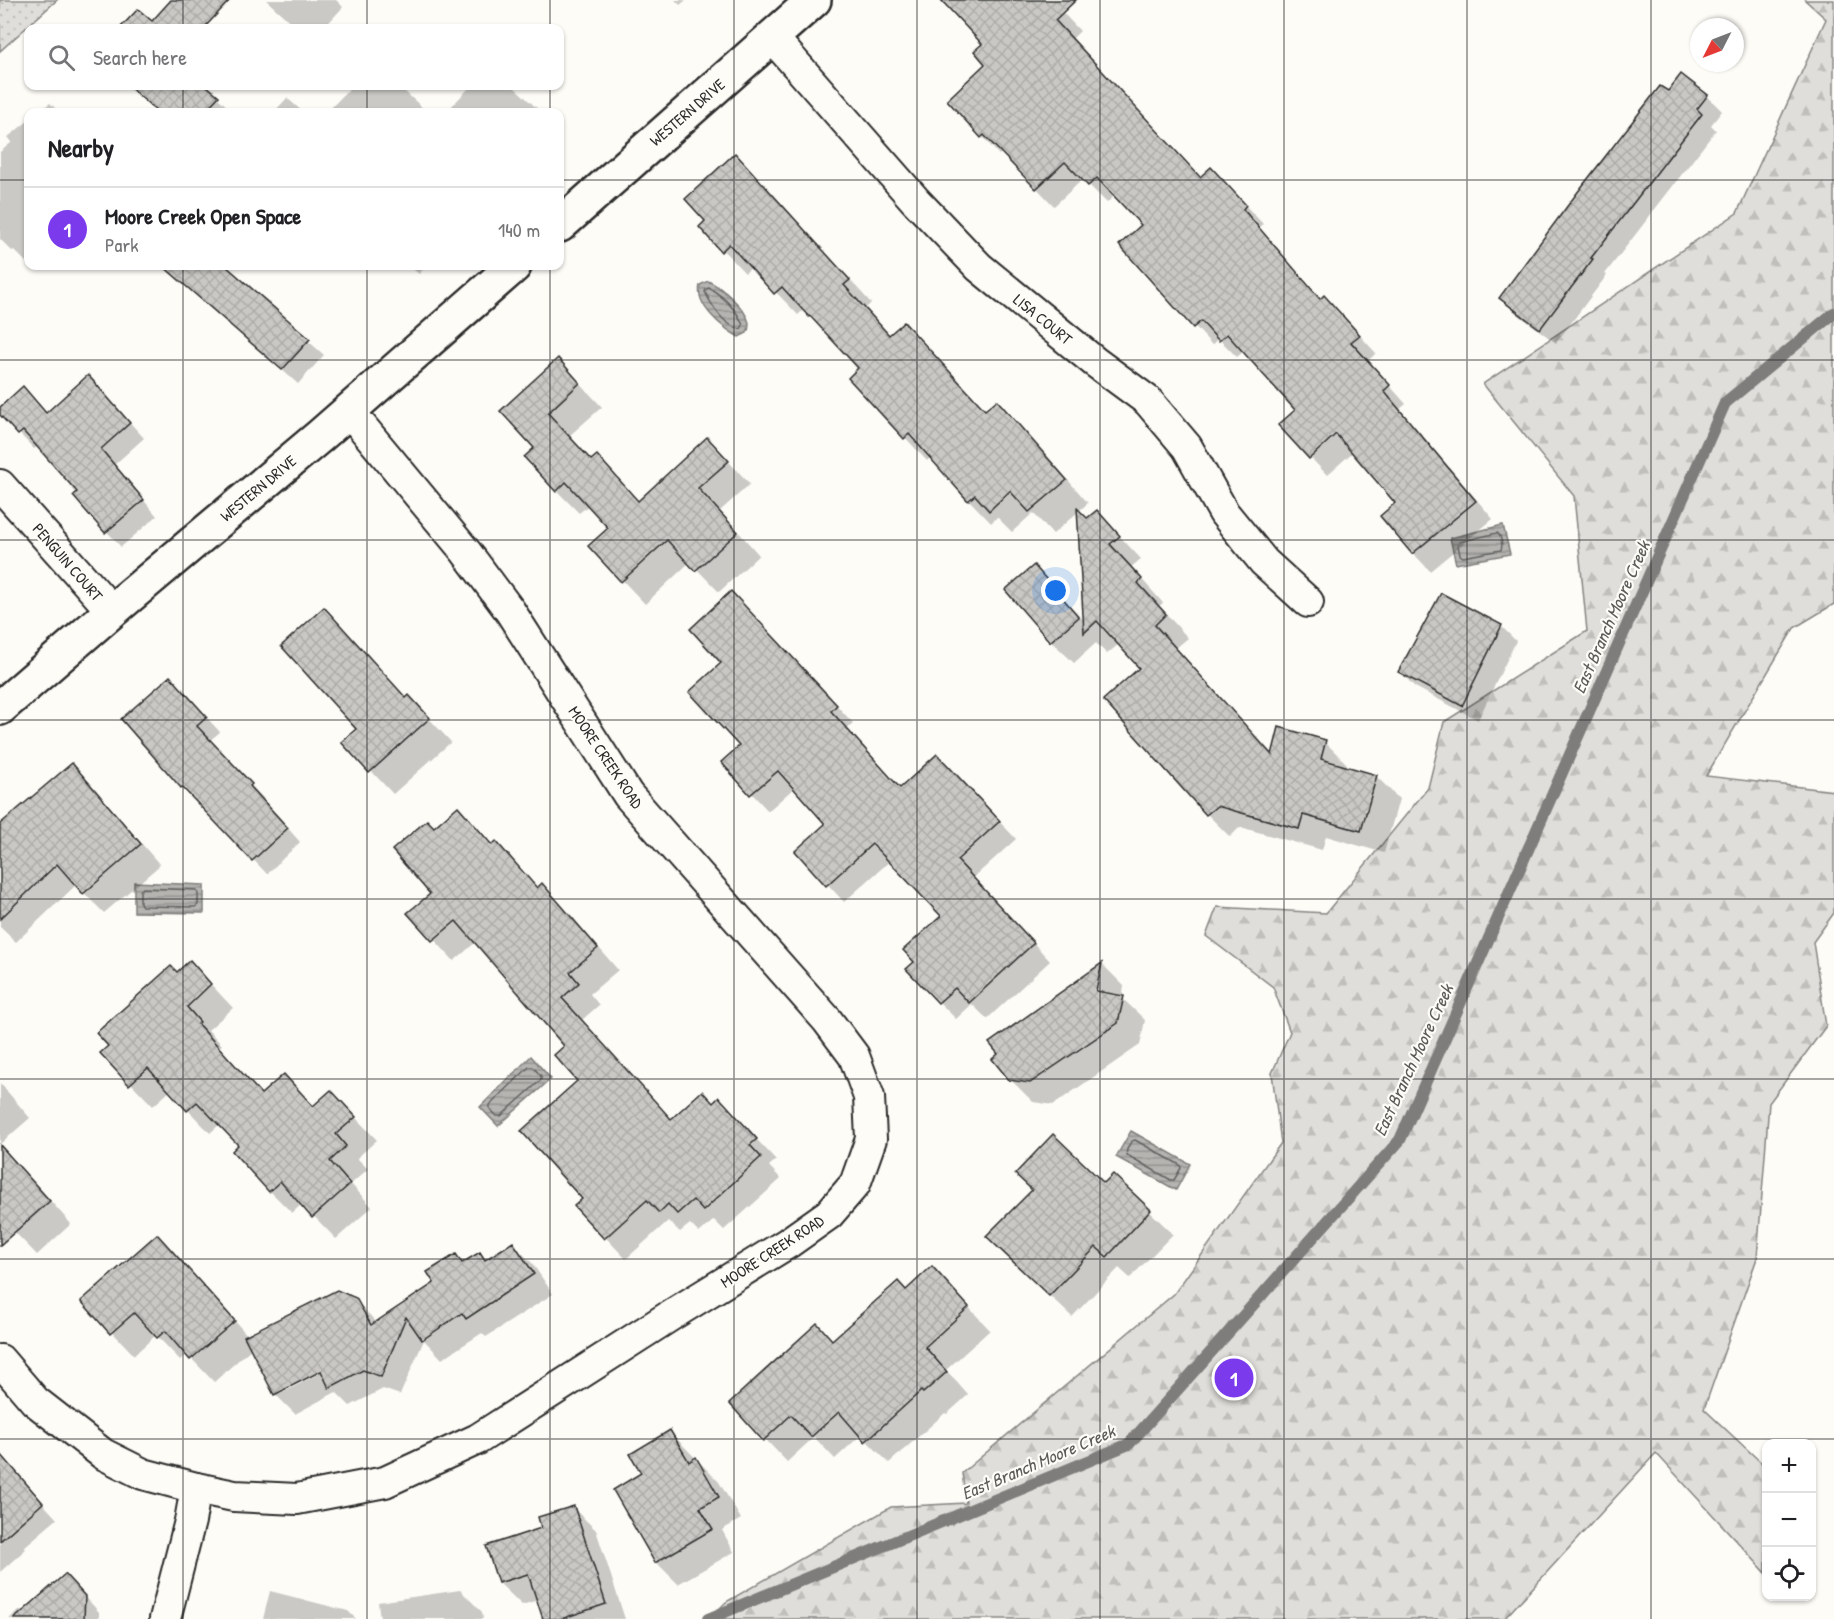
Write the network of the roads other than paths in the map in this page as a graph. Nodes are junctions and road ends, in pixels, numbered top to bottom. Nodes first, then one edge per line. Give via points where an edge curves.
1 (814, 0) edge
2 (772, 37) junction
3 (564, 221) edge
4 (509, 270) edge
5 (349, 411) junction
6 (0, 485) edge
7 (1308, 602) dead end
8 (112, 611) junction
9 (0, 708) edge
10 (0, 1360) edge
11 (196, 1488) junction
12 (165, 1619) edge

1 - 2 street, WESTERN DRIVE
2 - 3 street, WESTERN DRIVE
2 - 7 street, LISA COURT via 979,267 1148,401 1187,447 1224,513 1264,562
4 - 5 street, WESTERN DRIVE
5 - 8 street, WESTERN DRIVE
5 - 11 street, MOORE CREEK ROAD via 510,611 628,795 827,1020 854,1056 869,1097 871,1139 855,1184 830,1214 478,1439 385,1482 297,1499 234,1496
6 - 8 street, PENGUIN COURT
8 - 9 street, WESTERN DRIVE
10 - 11 street, MOORE CREEK ROAD via 35,1401 103,1454 143,1474
11 - 12 street

